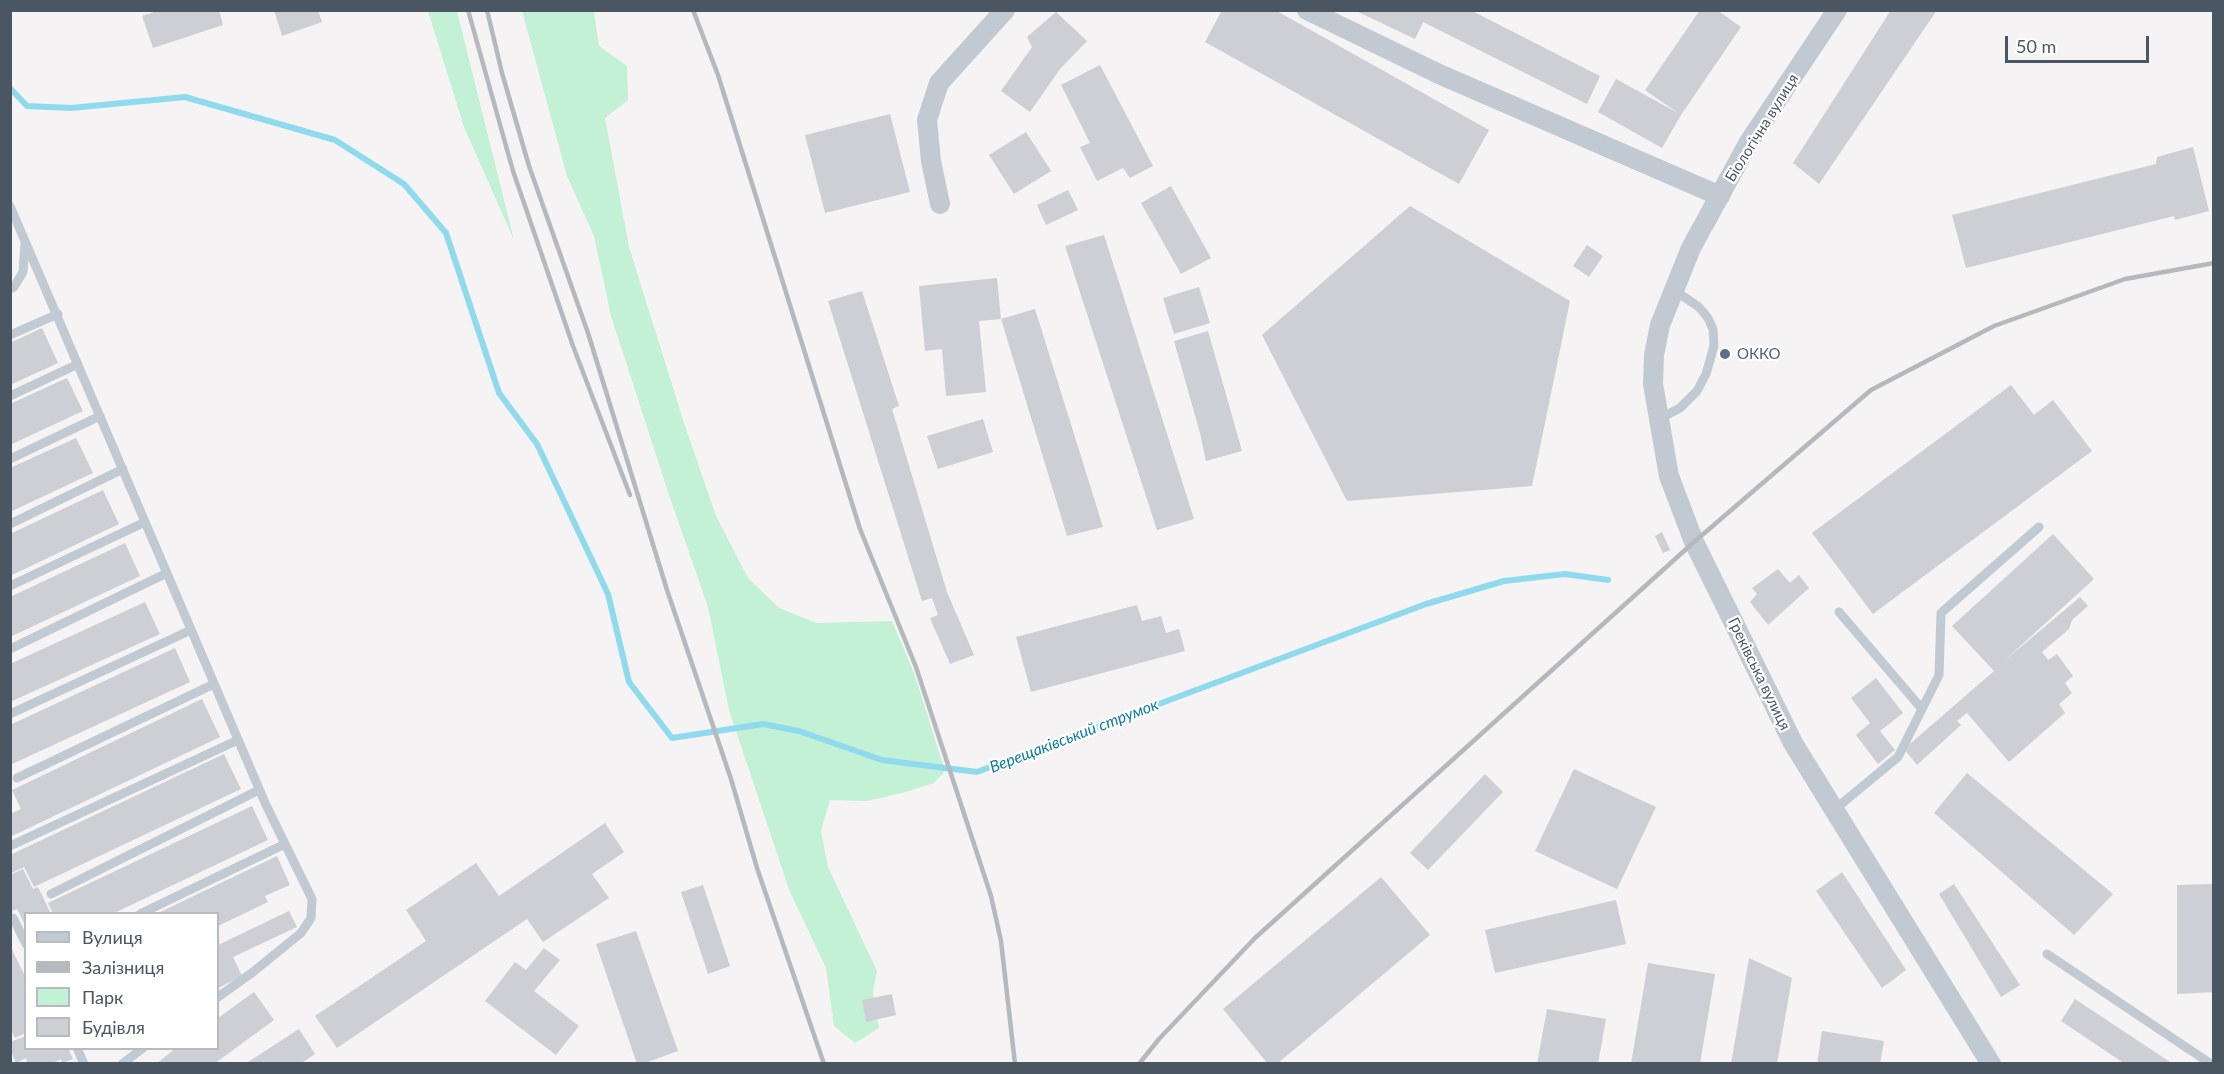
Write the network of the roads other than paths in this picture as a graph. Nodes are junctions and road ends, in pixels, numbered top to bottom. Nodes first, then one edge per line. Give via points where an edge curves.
1 (1005, 10) edge
2 (1307, 10) edge
3 (1837, 10) edge
4 (1720, 195) junction
5 (940, 204) dead end
6 (10, 206) edge
7 (20, 228) junction
8 (10, 232) edge
9 (26, 241) junction
10 (1691, 248) joint
11 (10, 289) edge
12 (1674, 290) junction
13 (58, 314) junction
14 (10, 335) edge
15 (78, 364) junction
16 (10, 396) edge
17 (100, 416) junction
18 (1659, 420) junction
19 (10, 459) edge
20 (123, 469) junction
21 (145, 522) junction
22 (10, 524) edge
23 (2040, 527) dead end
24 (167, 573) junction
25 (10, 586) edge
26 (1839, 612) dead end
27 (191, 630) junction
28 (10, 649) edge
29 (214, 684) junction
30 (1922, 709) junction
31 (10, 714) edge
32 (238, 740) junction
33 (17, 778) dead end
34 (259, 790) junction
35 (1834, 810) junction
36 (285, 844) junction
37 (10, 846) edge
38 (51, 894) dead end
39 (144, 912) edge
40 (13, 918) dead end
41 (24, 940) edge
42 (2047, 954) dead end
43 (219, 996) edge
44 (78, 1050) edge
45 (140, 1050) edge
46 (84, 1064) edge
47 (122, 1064) edge
48 (1991, 1064) edge
49 (2211, 1064) edge

1 - 5 street via 939,82 927,120
2 - 4 street via 1439,74
3 - 4 street, Біологічна вулиця via 1749,142
4 - 10 street, Біологічна вулиця
6 - 7 lane
7 - 8 lane
7 - 9 lane
9 - 11 lane via 23,272
9 - 13 lane
10 - 12 street, Греківська вулиця
12 - 18 street, Греківська вулиця via 1660,325 1654,355 1653,384
12 - 18 lane via 1707,318 1713,329 1713,346 1697,390 1680,408
13 - 14 lane
13 - 15 lane
15 - 16 lane
15 - 17 lane
17 - 19 lane
17 - 20 lane
18 - 35 street, Греківська вулиця via 1669,476 1694,542 1793,743
20 - 21 lane
20 - 22 lane
21 - 24 lane
21 - 25 lane
23 - 30 lane via 1941,612 1939,675
24 - 27 lane
24 - 28 lane
26 - 30 lane
27 - 29 lane
27 - 31 lane
29 - 32 lane
29 - 33 lane
30 - 35 lane via 1898,757
32 - 34 lane
32 - 37 lane
34 - 36 lane
34 - 38 lane
35 - 48 street, Греківська вулиця
36 - 39 lane
36 - 43 lane via 312,898 311,918 301,933
40 - 41 lane
42 - 49 lane
44 - 46 lane
45 - 47 lane

